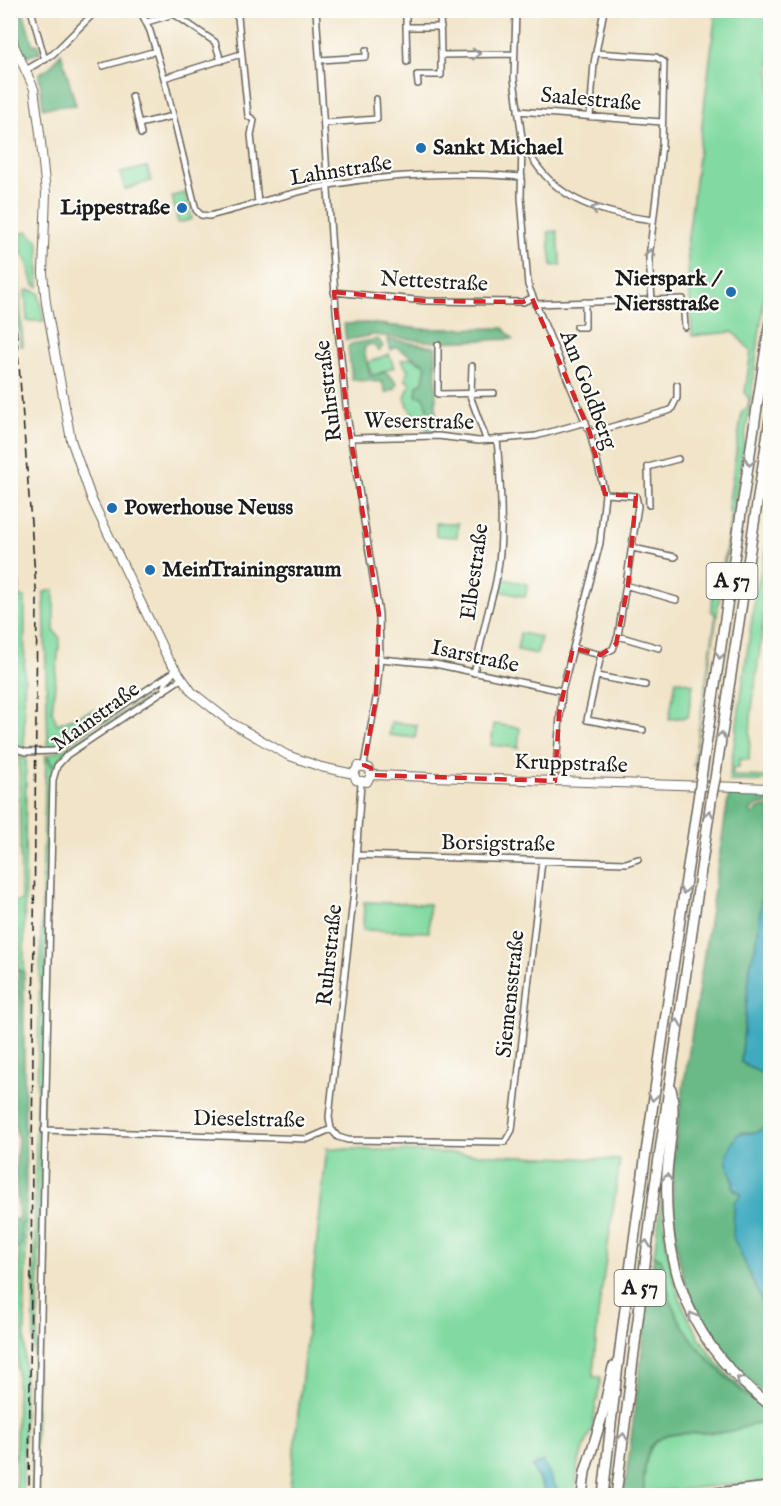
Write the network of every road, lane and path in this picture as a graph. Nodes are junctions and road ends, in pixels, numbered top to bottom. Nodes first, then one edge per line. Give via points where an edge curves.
1 (31, 10) edge
2 (97, 10) edge
3 (140, 10) edge
4 (230, 10) edge
5 (315, 10) edge
6 (406, 10) edge
7 (440, 10) edge
8 (516, 10) edge
9 (604, 10) edge
10 (147, 22) junction
11 (10, 24) edge
12 (406, 27) junction
13 (441, 27) junction
14 (366, 50) dead end
15 (156, 51) junction
16 (596, 53) junction
17 (241, 54) junction
18 (514, 54) junction
19 (441, 55) junction
20 (45, 60) junction
21 (221, 60) junction
22 (320, 60) junction
23 (407, 62) dead end
24 (104, 66) dead end
25 (26, 70) junction
26 (164, 78) junction
27 (418, 84) dead end
28 (132, 96) dead end
29 (376, 99) dead end
30 (518, 111) junction
31 (173, 116) junction
32 (590, 117) junction
33 (662, 122) junction
34 (325, 123) junction
35 (139, 124) junction
36 (141, 134) dead end
37 (522, 138) junction
38 (522, 177) junction
39 (329, 185) junction
40 (258, 203) junction
41 (652, 220) junction
42 (334, 292) junction
43 (652, 300) junction
44 (534, 301) junction
45 (585, 302) junction
46 (771, 321) edge
47 (577, 327) dead end
48 (685, 327) dead end
49 (438, 345) dead end
50 (472, 366) dead end
51 (677, 385) dead end
52 (470, 393) junction
53 (494, 393) dead end
54 (771, 419) edge
55 (586, 422) junction
56 (590, 433) junction
57 (351, 438) junction
58 (486, 439) junction
59 (497, 439) junction
60 (678, 459) dead end
61 (605, 494) junction
62 (638, 506) junction
63 (633, 548) junction
64 (10, 553) edge
65 (675, 557) dead end
66 (628, 586) junction
67 (676, 600) dead end
68 (618, 636) junction
69 (573, 648) junction
70 (659, 648) dead end
71 (602, 655) junction
72 (10, 658) edge
73 (380, 659) junction
74 (175, 671) junction
75 (474, 674) junction
76 (597, 676) junction
77 (181, 679) junction
78 (645, 685) dead end
79 (149, 690) junction
80 (164, 690) junction
81 (562, 691) junction
82 (643, 730) dead end
83 (10, 747) edge
84 (364, 765) junction
85 (354, 774) junction
86 (371, 775) junction
87 (555, 781) junction
88 (361, 783) junction
89 (771, 788) edge
90 (356, 855) junction
91 (638, 859) dead end
92 (542, 861) junction
93 (669, 1080) junction
94 (331, 1129) junction
95 (44, 1130) junction
96 (512, 1130) joint
97 (618, 1350) junction
98 (771, 1405) edge
99 (771, 1487) edge
100 (37, 1496) edge
101 (582, 1496) edge
102 (603, 1496) edge
103 (616, 1496) edge
104 (688, 1496) edge

1 - 20 street
2 - 20 street
3 - 10 street
4 - 17 street via 238,16
5 - 22 street, Ruhrstraße
6 - 12 street
7 - 13 street
8 - 18 street, Am Goldberg
9 - 16 street
10 - 15 street
10 - 21 street via 174,14 215,42
11 - 25 street via 14,45
12 - 13 street
12 - 23 street
13 - 19 street
14 - 22 street via 366,57
15 - 24 street
15 - 26 street
16 - 32 street
16 - 33 street via 662,59 666,69
17 - 21 street
17 - 40 street via 248,116 254,120 251,135
19 -> 18 street
18 - 30 street, Am Goldberg
19 - 27 street via 441,75 417,75
20 - 25 street
21 - 26 street
22 - 34 street, Ruhrstraße
25 - 74 street via 34,89 46,193 43,287 71,440 92,500
26 - 31 street
28 - 35 street
29 - 34 street via 377,119
30 - 32 street, Saalestraße
30 - 37 street, Am Goldberg
31 - 35 street
31 - 40 street, Lahnstraße via 196,210 204,216
32 - 33 street, Saalestraße
33 - 41 street
34 - 39 street, Ruhrstraße
35 - 36 street
37 - 38 street, Am Goldberg
41 -> 37 street via 615,215 572,198 535,162
38 - 39 street, Lahnstraße via 453,175
38 - 44 street, Am Goldberg via 525,264
39 - 40 street, Lahnstraße
39 - 42 street, Ruhrstraße
43 -> 41 street
42 - 44 street, Nettestraße via 426,301
42 - 57 street, Ruhrstraße
43 - 45 street, Nettestraße
43 - 48 street, Nettestraße via 682,299
44 - 45 street, Nettestraße
44 - 55 street, Am Goldberg
45 - 47 street via 585,327
46 -> 97 highway, A 57, bridge
49 - 52 street, Weserstraße via 438,394
50 - 52 street, Weserstraße
51 - 56 street via 677,398 671,410
52 - 53 street, Weserstraße
52 - 58 street, Weserstraße
93 -> 54 highway, A 57, bridge
55 - 56 street, Am Goldberg
55 - 59 street, Weserstraße via 552,433
56 - 61 street, Am Goldberg
57 - 58 street, Weserstraße
57 - 73 street, Ruhrstraße via 375,577
58 - 59 street, Weserstraße
59 - 75 street, Elbestraße via 499,550
60 - 62 street via 648,466 649,505
61 - 62 street via 636,496
61 - 69 street, Am Goldberg via 600,543
62 - 63 street
63 - 65 street
63 - 66 street
64 - 72 street via 14,607
66 - 67 street
66 - 68 street
68 - 70 street
68 - 71 street via 613,649
69 - 71 street
69 - 81 street, Am Goldberg
71 - 76 street
73 - 75 street, Isarstraße via 425,663
73 - 84 street, Ruhrstraße
74 - 77 street
74 - 79 street
74 - 80 street, Mainstraße
75 - 81 street, Isarstraße
76 - 78 street
76 - 82 street via 587,720
77 - 80 street, Mainstraße
77 - 85 street via 218,713 279,750 310,764
79 - 80 street
79 - 83 street, Mainstraße via 60,748 26,753
80 - 95 street, Mainstraße via 67,755 54,775
81 - 87 street, Am Goldberg
84 - 85 street via 356,768
84 - 86 street
85 - 88 street
86 - 87 street, Kruppstraße
86 - 88 street
87 - 89 street, Kruppstraße
88 - 90 street, Ruhrstraße
90 - 92 street, Borsigstraße
90 - 94 street, Ruhrstraße
91 - 92 street, Borsigstraße via 626,863
92 - 96 street, Siemensstraße
98 -> 93 highway via 734,1375 713,1351 686,1304 677,1278 667,1225 673,1108
103 -> 93 highway, A 57
94 - 95 street, Dieselstraße via 308,1139
94 - 96 street, Dieselstraße via 348,1140 496,1143 508,1139
95 - 100 street, Mainstraße
97 - 101 highway via 608,1380 603,1417 588,1456
97 - 102 highway, A 57
99 - 104 highway

